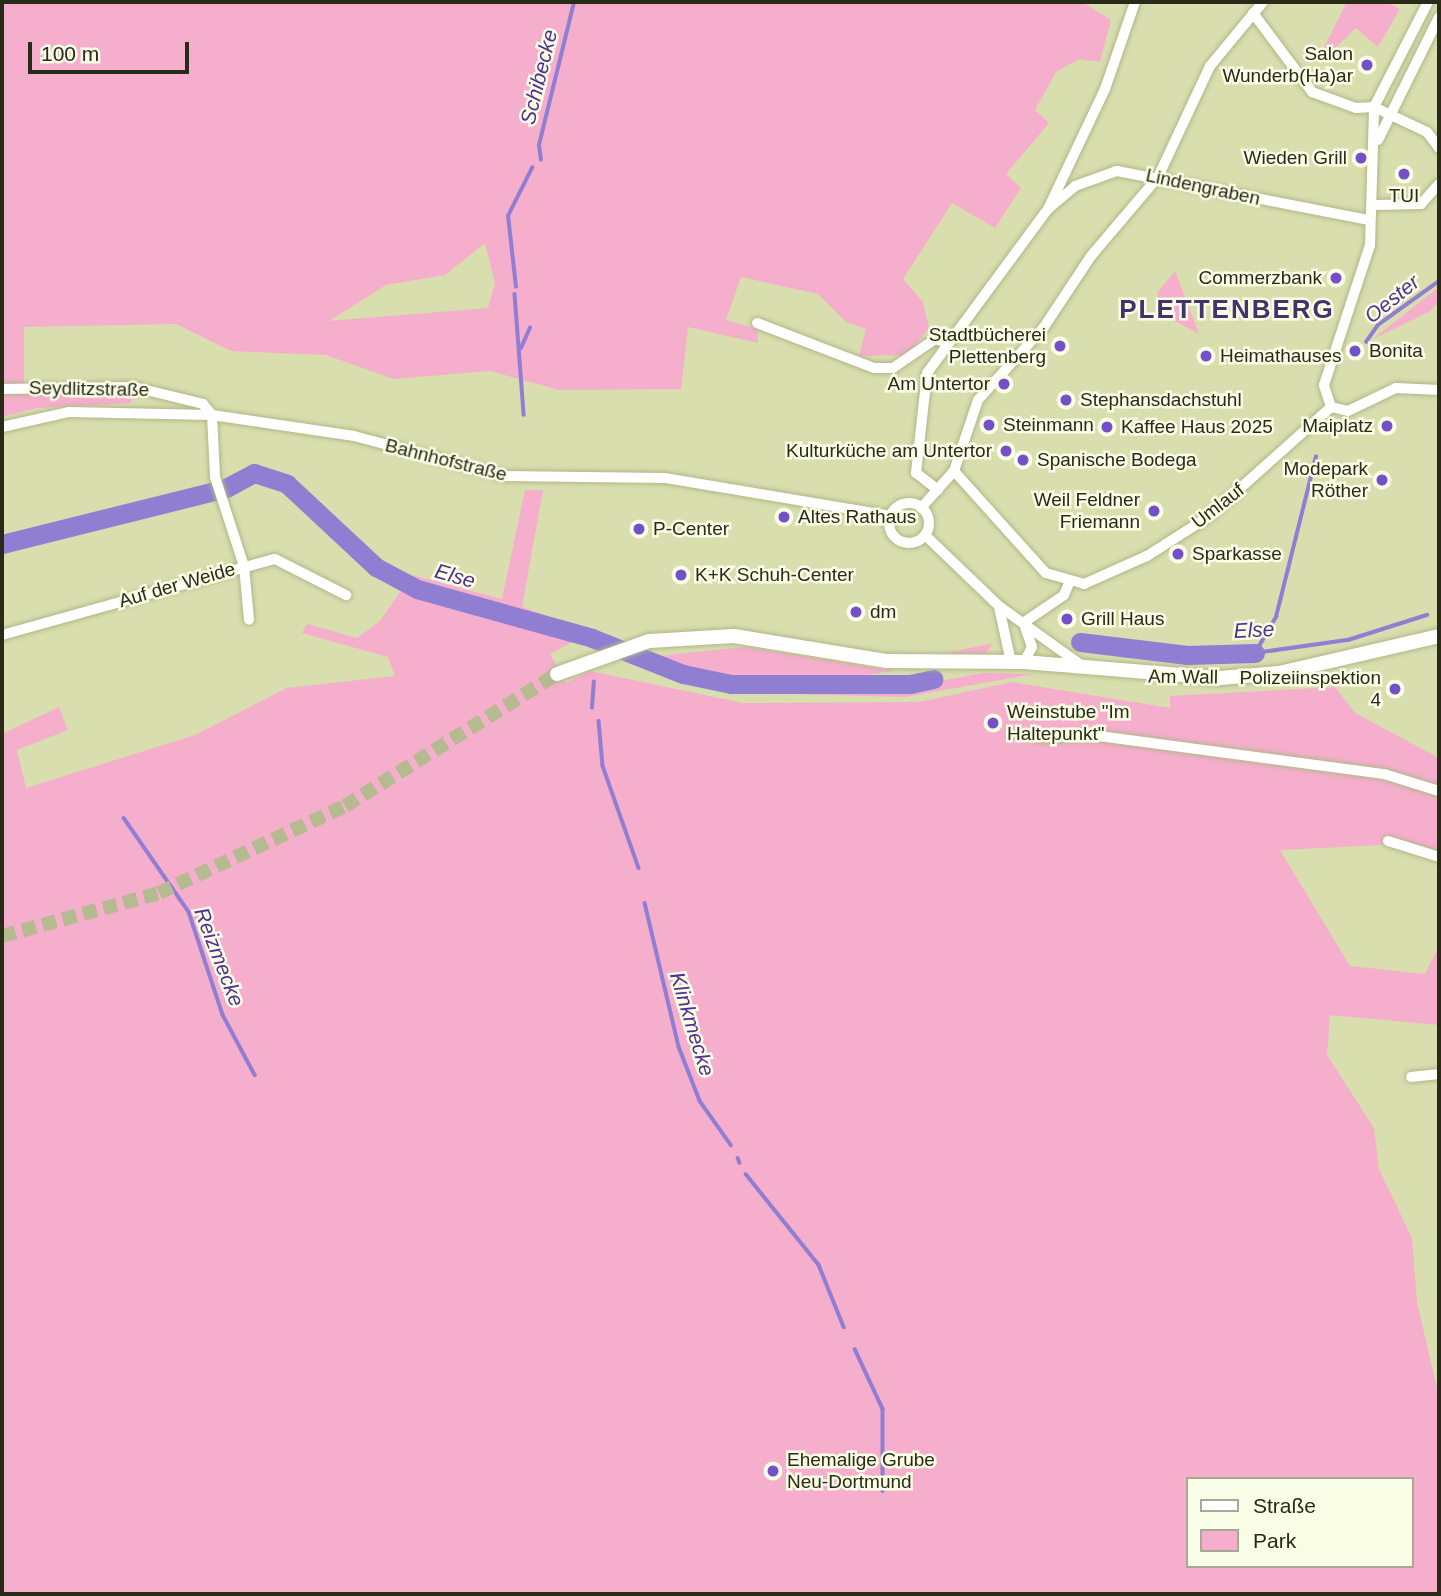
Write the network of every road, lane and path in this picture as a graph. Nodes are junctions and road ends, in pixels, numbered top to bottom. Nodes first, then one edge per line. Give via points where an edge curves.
1 (1135, 2) edge
2 (1263, 2) edge
3 (1427, 3) edge
4 (1253, 13) junction
5 (1439, 15) edge
6 (1374, 107) junction
7 (1389, 114) junction
8 (1376, 144) junction
9 (1439, 148) edge
10 (1158, 177) junction
11 (1439, 184) edge
12 (1375, 205) junction
13 (1048, 209) junction
14 (1369, 220) junction
15 (757, 323) dead end
16 (945, 342) junction
17 (2, 390) edge
18 (1439, 390) edge
19 (1331, 407) junction
20 (212, 415) junction
21 (2, 427) edge
22 (954, 471) junction
23 (938, 490) junction
24 (921, 508) junction
25 (891, 516) junction
26 (925, 535) junction
27 (244, 566) junction
28 (1069, 583) junction
29 (346, 595) dead end
30 (999, 606) junction
31 (248, 620) dead end
32 (1023, 624) junction
33 (2, 635) edge
34 (1439, 636) edge
35 (1018, 662) junction
36 (1090, 671) junction
37 (557, 674) tunnel mouth
38 (1036, 737) dead end
39 (1439, 791) edge
40 (1388, 841) dead end
41 (1439, 857) edge
42 (1439, 1074) edge
43 (1411, 1077) dead end

1 - 13 street via 1105,89
2 - 4 street
3 - 5 street
3 - 6 street
4 - 6 street via 1312,92 1356,108
4 - 10 street via 1210,66
5 - 7 street
6 - 7 street
6 - 8 street
7 - 8 street
7 - 9 street via 1427,132
8 - 12 street
10 - 13 street, Lindengraben via 1106,173
10 - 14 street, Lindengraben
10 - 22 street via 1091,256 1044,327 985,388
11 - 12 street via 1421,204
12 - 14 street
13 - 16 street
14 - 19 street via 1362,279 1324,385
15 - 16 street via 874,368 893,368 935,339
16 - 23 street via 927,373 916,438 918,478
17 - 20 street, Seydlitzstraße via 85,384 169,391
18 - 19 street via 1396,388 1348,411
19 - 28 street, Umlauf via 1287,450 1175,539 1103,579
20 - 21 street, Bahnhofstraße via 69,412
20 - 25 street, Bahnhofstraße via 354,436 504,476 665,478
20 - 27 street via 215,477
22 - 23 street
22 - 28 street via 1038,567
23 - 24 street
24 - 25 street via 905,504
24 - 26 street via 929,519
25 - 26 street via 899,540 913,542
26 - 30 street
27 - 29 street, Auf der Weide via 283,559
27 - 31 street
27 - 33 street, Auf der Weide
28 - 32 street via 1065,595
30 - 32 street
30 - 35 street
32 - 35 street via 1032,647
32 - 36 street
34 - 36 main road, Am Wall via 1259,676
35 - 36 main road, Am Wall
35 - 37 main road, Am Wall via 887,661 734,636 649,641 594,657
38 - 39 street via 1099,736 1384,774
40 - 41 street
42 - 43 street

